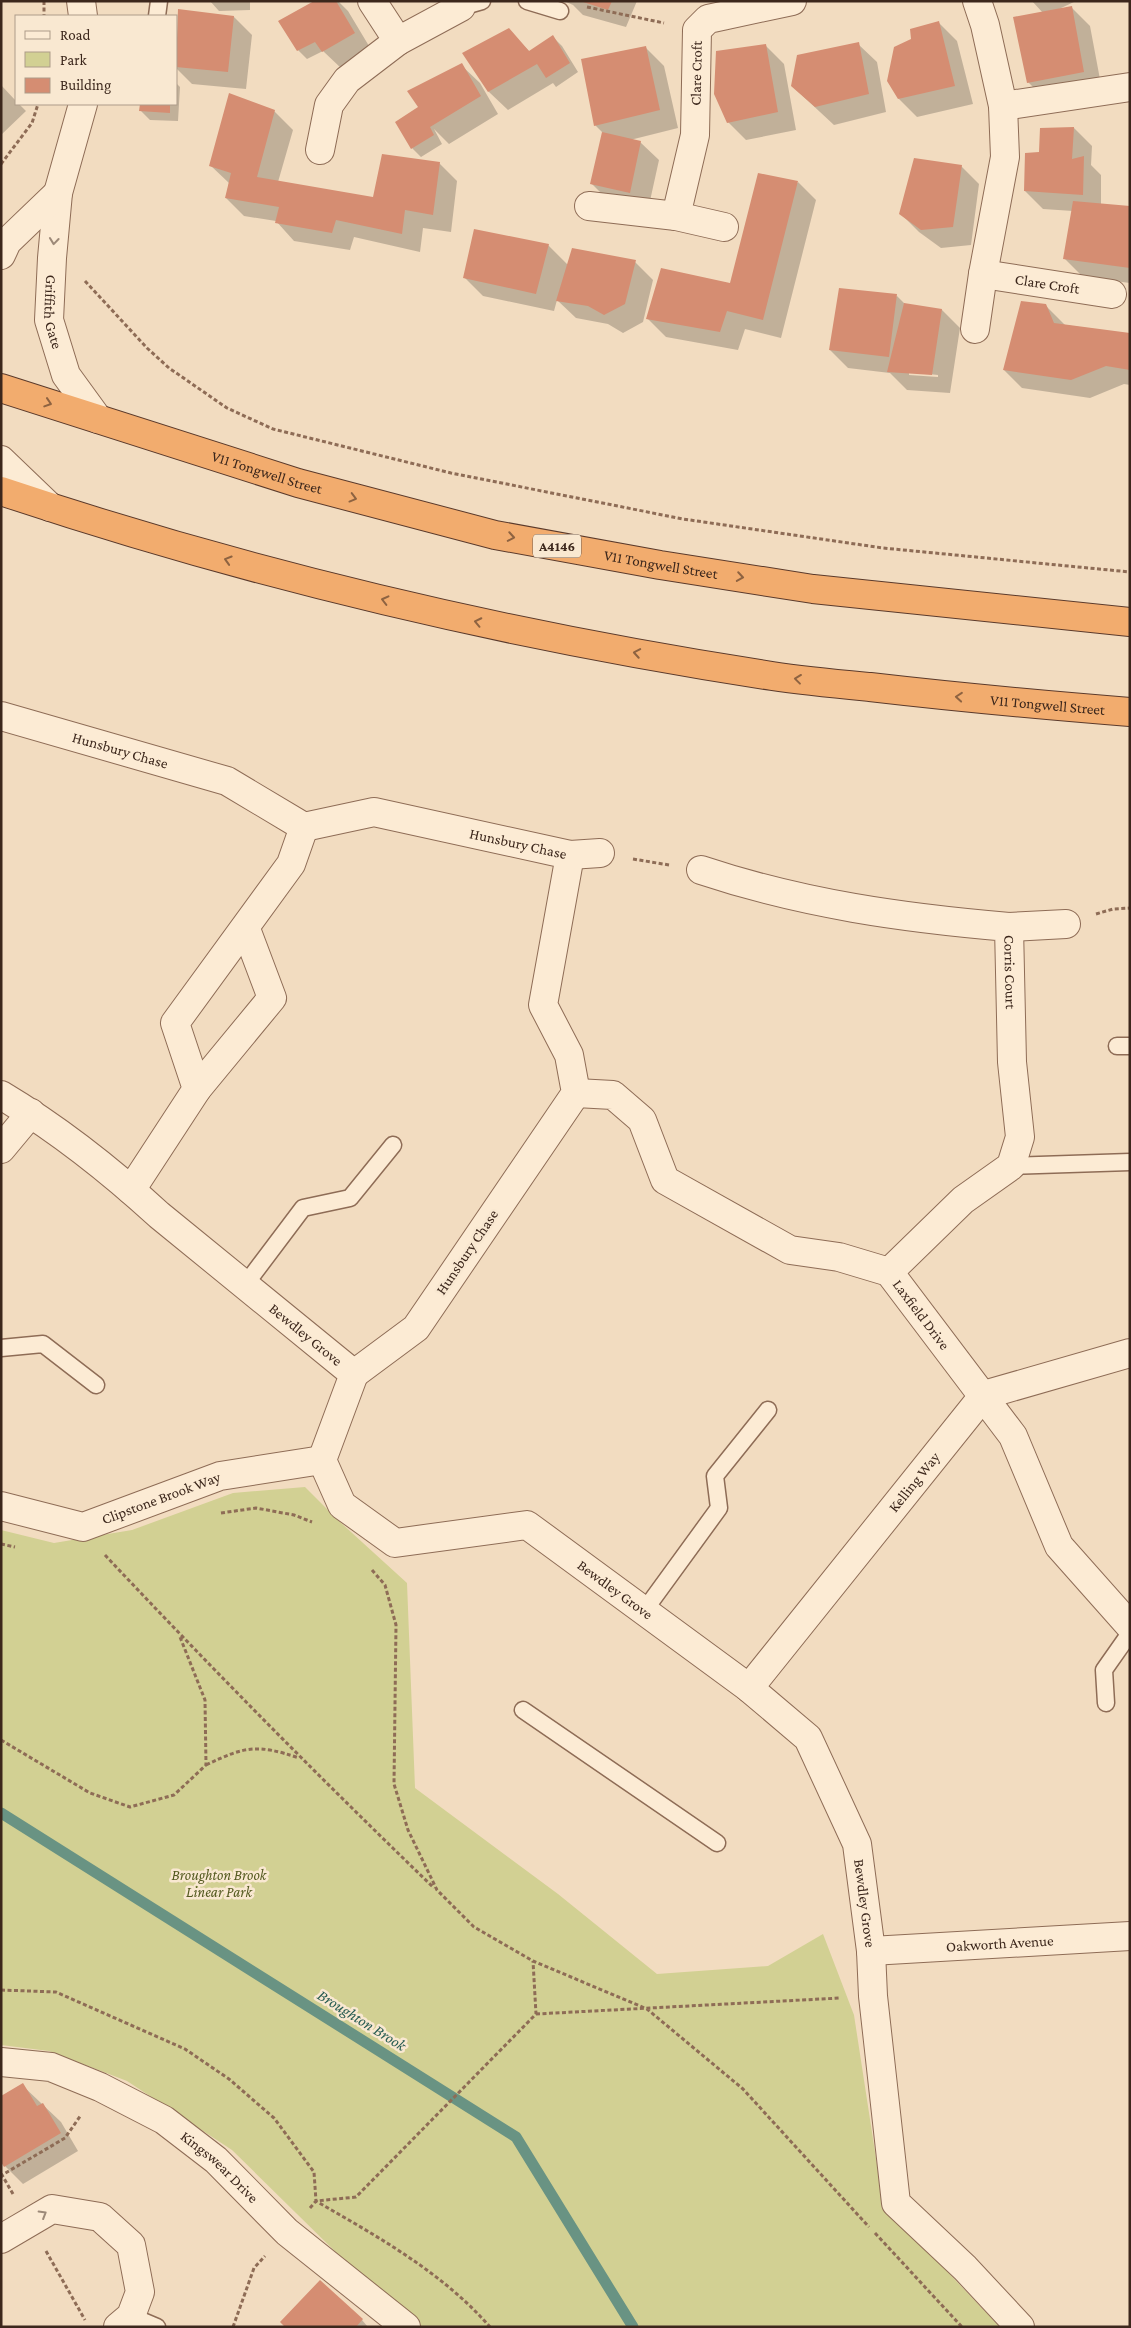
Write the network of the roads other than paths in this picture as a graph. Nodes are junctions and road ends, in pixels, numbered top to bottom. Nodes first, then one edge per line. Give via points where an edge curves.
1 (81, 1) edge
2 (159, 1) edge
3 (372, 1) edge
4 (527, 1) edge
5 (792, 1) edge
6 (977, 1) edge
7 (472, 4) edge
8 (560, 10) road end
9 (83, 15) edge
10 (157, 15) edge
11 (398, 41) junction
12 (1130, 87) edge
13 (82, 105) edge
14 (1003, 106) junction
15 (320, 150) dead end
16 (58, 193) junction
17 (589, 206) dead end
18 (676, 216) junction
19 (724, 227) dead end
20 (1, 255) edge
21 (983, 274) junction
22 (1112, 294) dead end
23 (975, 329) dead end
24 (1, 388) edge
25 (98, 419) junction
26 (1, 460) edge
27 (1, 491) edge
28 (50, 507) junction
29 (1130, 622) edge
30 (1130, 712) edge
31 (1, 716) edge
32 (304, 827) junction
33 (600, 853) road end
34 (570, 855) junction
35 (701, 870) road end
36 (1066, 924) dead end
37 (1009, 927) junction
38 (246, 929) junction
39 (198, 1089) junction
40 (576, 1093) junction
41 (1, 1095) edge
42 (31, 1113) junction
43 (393, 1145) dead end
44 (1, 1149) edge
45 (1130, 1162) edge
46 (1011, 1166) junction
47 (131, 1190) junction
48 (889, 1272) junction
49 (245, 1285) junction
50 (1, 1348) edge
51 (1130, 1353) edge
52 (354, 1374) junction
53 (96, 1385) dead end
54 (984, 1395) junction
55 (768, 1410) dead end
56 (322, 1460) junction
57 (1, 1506) edge
58 (644, 1610) junction
59 (1130, 1626) edge
60 (1130, 1633) edge
61 (749, 1688) junction
62 (1106, 1704) dead end
63 (523, 1710) dead end
64 (717, 1843) dead end
65 (1130, 1936) edge
66 (871, 1951) junction
67 (1, 2062) edge
68 (1, 2239) edge
69 (124, 2321) edge
70 (157, 2327) edge
71 (406, 2327) edge
72 (1020, 2327) edge

1 - 9 street
2 - 10 lane
3 - 11 street
4 - 8 lane
5 - 18 street, Clare Croft via 708,19 697,30 695,135
6 - 14 street
7 - 11 street
11 - 15 street via 347,80 329,104
12 - 14 street
13 - 16 street, Griffith Gate
14 - 21 street via 1005,157
16 - 20 street via 7,242
16 -> 25 street, Griffith Gate via 49,320 66,374
17 - 18 street
18 - 19 street
21 - 22 street, Clare Croft
21 - 23 street
24 -> 25 highway, V11 Tongwell Street / A4146
25 -> 29 highway, V11 Tongwell Street / A4146 via 298,483 495,535 813,589
26 - 28 street
27 - 28 highway, V11 Tongwell Street
30 -> 28 highway, V11 Tongwell Street via 775,676 599,647 432,612 256,569
31 - 32 street, Hunsbury Chase via 227,781
32 - 34 street, Hunsbury Chase via 374,812
32 - 38 street via 291,864
33 - 34 street
34 - 40 street, Hunsbury Chase via 543,1005 569,1055
35 - 37 street, Corris Court via 777,893 860,910 925,920
36 - 37 street
37 - 46 street, Corris Court via 1012,1062 1020,1137
38 - 39 street via 175,1022
38 - 39 street via 272,998
39 - 47 street
40 - 48 street, Laxfield Drive via 613,1095 642,1120 665,1180 790,1250 839,1257
40 - 52 street, Hunsbury Chase via 416,1328
41 - 42 street, Bewdley Grove
42 - 44 street
42 - 47 street, Bewdley Grove
43 - 49 lane via 350,1198 303,1208
45 - 46 lane
46 - 48 street via 963,1200
47 - 49 street, Bewdley Grove
48 - 54 street, Laxfield Drive
49 - 52 street, Bewdley Grove
50 - 53 lane via 43,1344
51 - 54 street
52 - 56 street, Bewdley Grove
54 - 59 street, Laxfield Drive via 1013,1436 1059,1546
54 - 61 street, Kelling Way
55 - 58 lane via 715,1476 720,1508
56 - 57 street, Clipstone Brook Way via 220,1476 83,1527
56 - 58 street, Bewdley Grove via 342,1505 395,1543 527,1525
58 - 61 street, Bewdley Grove
60 - 62 lane via 1104,1670
61 - 66 street, Bewdley Grove via 808,1738 853,1835 857,1844
63 - 64 lane
65 - 66 street, Oakworth Avenue
66 - 72 street, Bewdley Grove via 896,2203 965,2268
67 - 71 street, Kingswear Drive via 51,2067 100,2086 164,2120 216,2160 287,2232
68 -> 69 street via 52,2209 100,2217 130,2245 140,2292
69 - 70 lane

